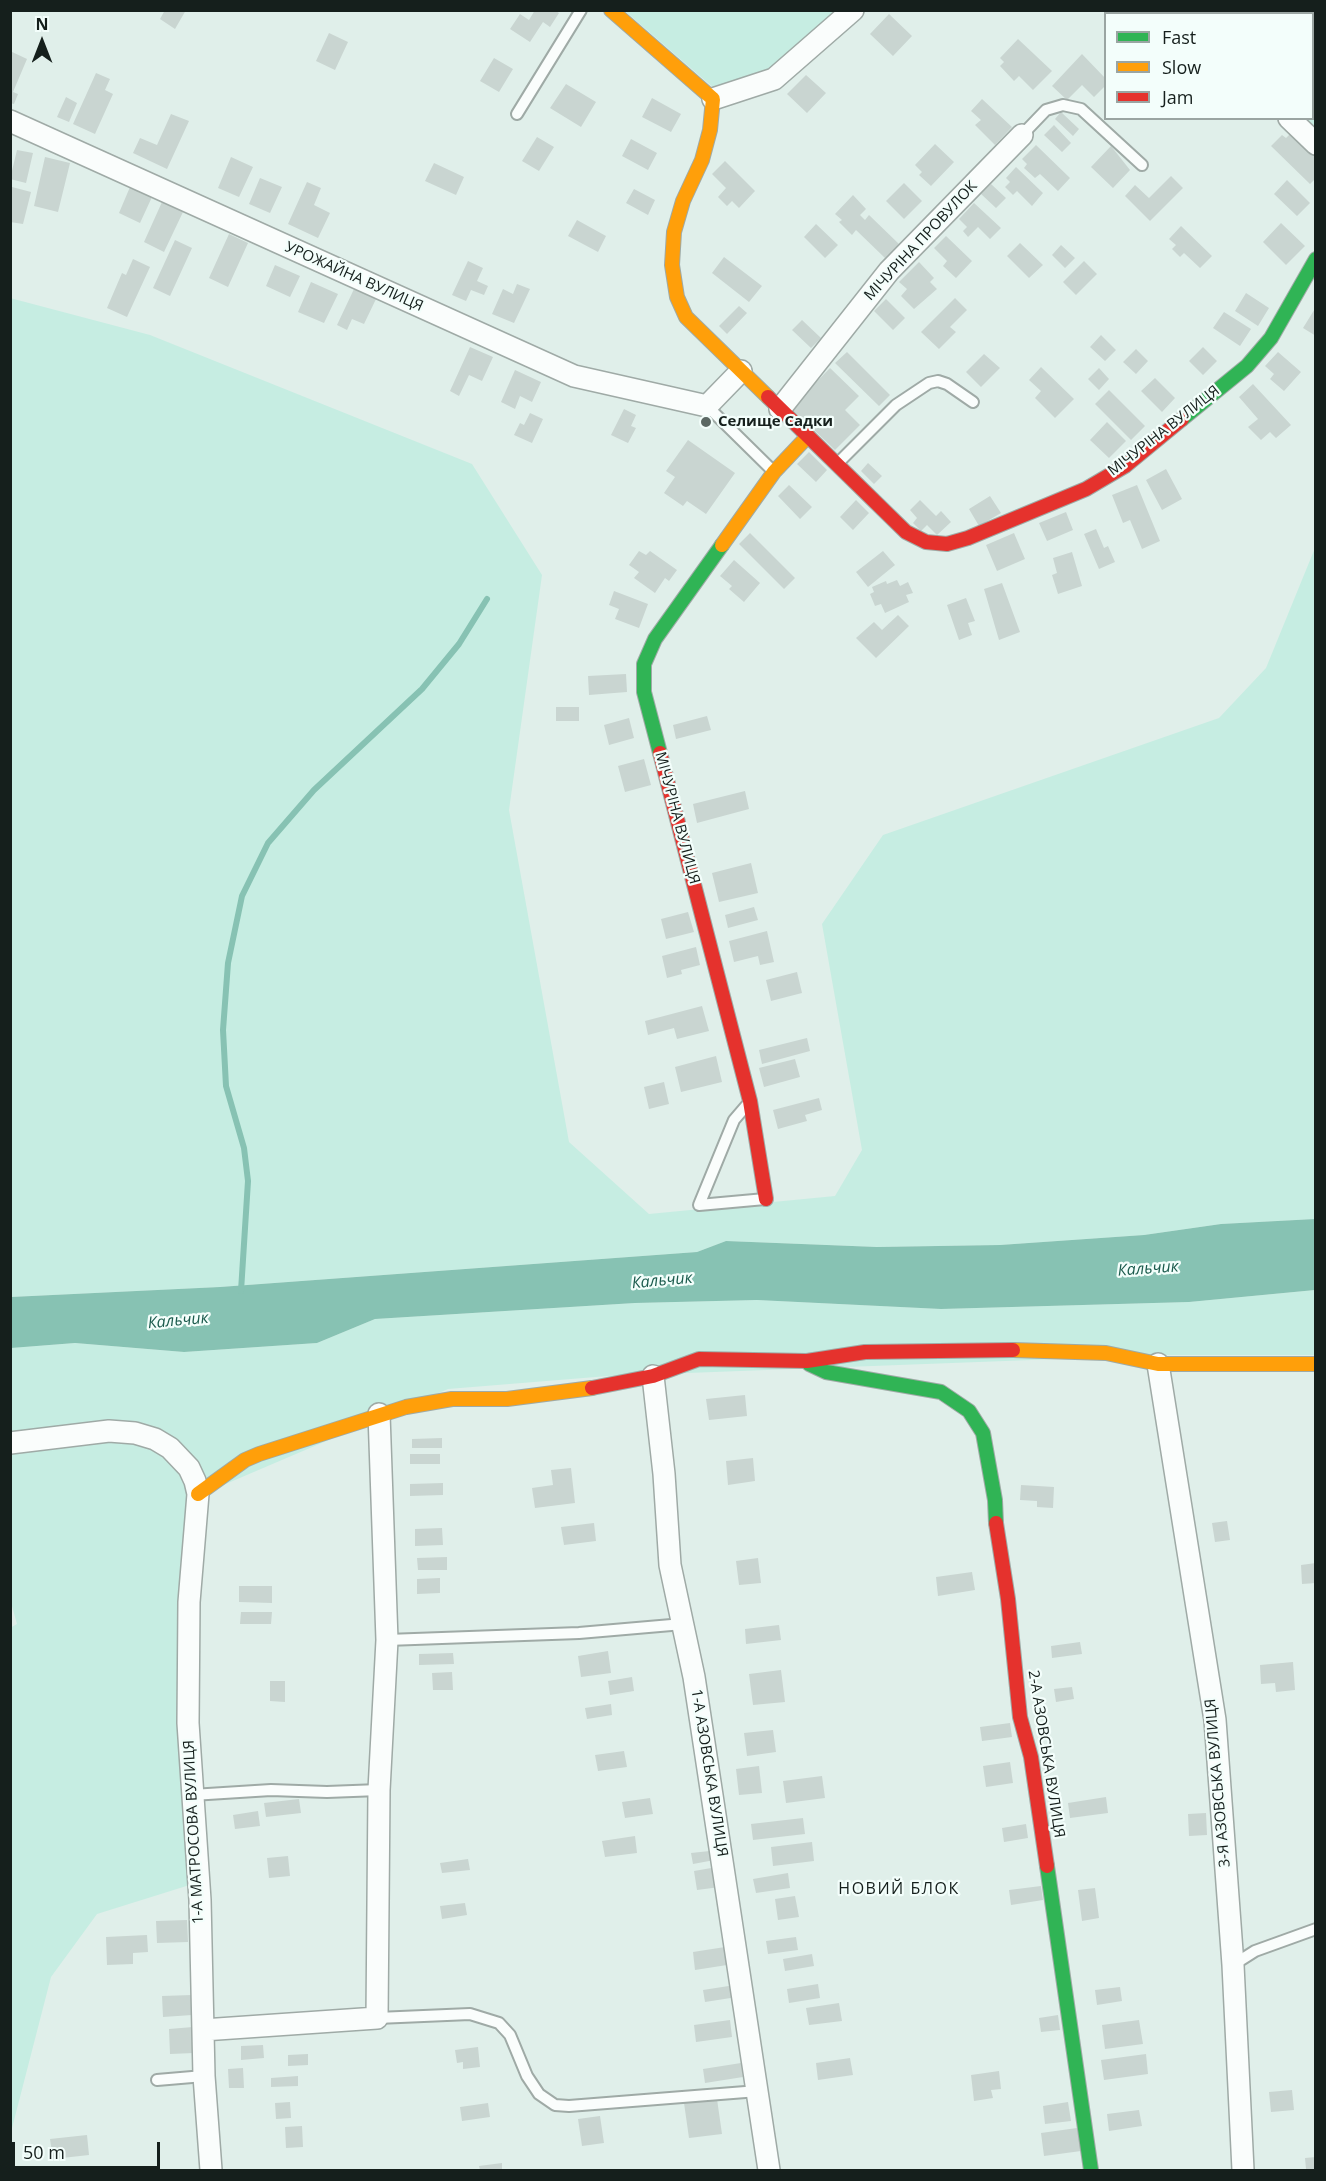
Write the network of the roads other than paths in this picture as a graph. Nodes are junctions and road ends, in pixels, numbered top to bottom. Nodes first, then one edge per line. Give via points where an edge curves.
1 (580, 10) edge
2 (611, 10) edge
3 (853, 10) edge
4 (713, 99) junction
5 (517, 114) dead end
6 (1290, 120) edge
7 (10, 121) edge
8 (1022, 135) joint
9 (1316, 144) edge
10 (1142, 165) dead end
11 (1316, 259) edge
12 (741, 371) junction
13 (973, 402) dead end
14 (707, 406) junction
15 (780, 409) junction
16 (808, 436) junction
17 (837, 464) junction
18 (774, 472) junction
19 (750, 1101) junction
20 (766, 1199) joint
21 (807, 1361) junction
22 (1158, 1364) junction
23 (1316, 1364) edge
24 (653, 1376) junction
25 (379, 1414) junction
26 (10, 1443) edge
27 (198, 1494) junction
28 (683, 1624) junction
29 (387, 1640) junction
30 (379, 1790) junction
31 (192, 1795) junction
32 (1316, 1929) edge
33 (1233, 1965) junction
34 (377, 2018) junction
35 (203, 2030) junction
36 (204, 2076) junction
37 (157, 2080) dead end
38 (758, 2091) junction
39 (211, 2170) edge
40 (769, 2170) edge
41 (1091, 2170) edge
42 (1243, 2170) edge

1 - 5 lane
2 - 4 street
3 - 4 street via 774,79
4 - 12 street, МІЧУРІНА ВУЛИЦЯ via 702,160 674,232 672,265 677,297 686,317
6 - 9 street
7 - 14 street, УРОЖАЙНА ВУЛИЦЯ via 574,376
8 - 10 lane via 1046,110 1063,105 1081,109
8 - 15 street, МІЧУРІНА ПРОВУЛОК via 889,271
11 - 17 street, МІЧУРІНА ВУЛИЦЯ via 1271,338 1247,366 1125,466 1086,489 968,538 947,544 926,542 906,532
12 - 14 street
12 - 15 street, МІЧУРІНА ВУЛИЦЯ
13 - 17 lane via 947,384 929,383 896,405
14 - 18 lane
15 - 16 street, МІЧУРІНА ВУЛИЦЯ
16 - 17 street, МІЧУРІНА ВУЛИЦЯ
16 - 18 street, МІЧУРІНА ВУЛИЦЯ
18 - 19 street, МІЧУРІНА ВУЛИЦЯ via 656,639 642,678
19 - 20 street, МІЧУРІНА ВУЛИЦЯ
19 - 20 lane via 734,1120 699,1205
21 - 22 street via 865,1352 1053,1350 1106,1353
21 - 24 street via 699,1359
21 - 41 street, 2-А АЗОВСЬКА ВУЛИЦЯ via 826,1372 941,1392 969,1411 983,1433 1008,1599 1020,1717 1031,1757
22 - 23 street
22 - 33 street, 3-Я АЗОВСЬКА ВУЛИЦЯ via 1215,1720
24 - 25 street via 575,1392 507,1399 452,1399
24 - 28 street, 1-А АЗОВСЬКА ВУЛИЦЯ via 670,1565
25 - 27 street via 245,1460
25 - 29 street
26 - 27 street via 109,1431 155,1438 189,1468
27 - 31 street, 1-А МАТРОСОВА ВУЛИЦЯ via 188,1630
28 - 29 lane via 579,1633
28 - 38 street, 1-А АЗОВСЬКА ВУЛИЦЯ
29 - 30 street
30 - 31 lane
30 - 34 street
31 - 35 street, 1-А МАТРОСОВА ВУЛИЦЯ via 200,1900
32 - 33 lane via 1255,1951
33 - 42 street, 3-Я АЗОВСЬКА ВУЛИЦЯ
34 - 35 street
34 - 38 lane via 470,2014 499,2022 510,2035 539,2094 555,2105
35 - 36 street, 1-А МАТРОСОВА ВУЛИЦЯ
36 - 37 lane
36 - 39 street, 1-А МАТРОСОВА ВУЛИЦЯ
38 - 40 street, 1-А АЗОВСЬКА ВУЛИЦЯ

